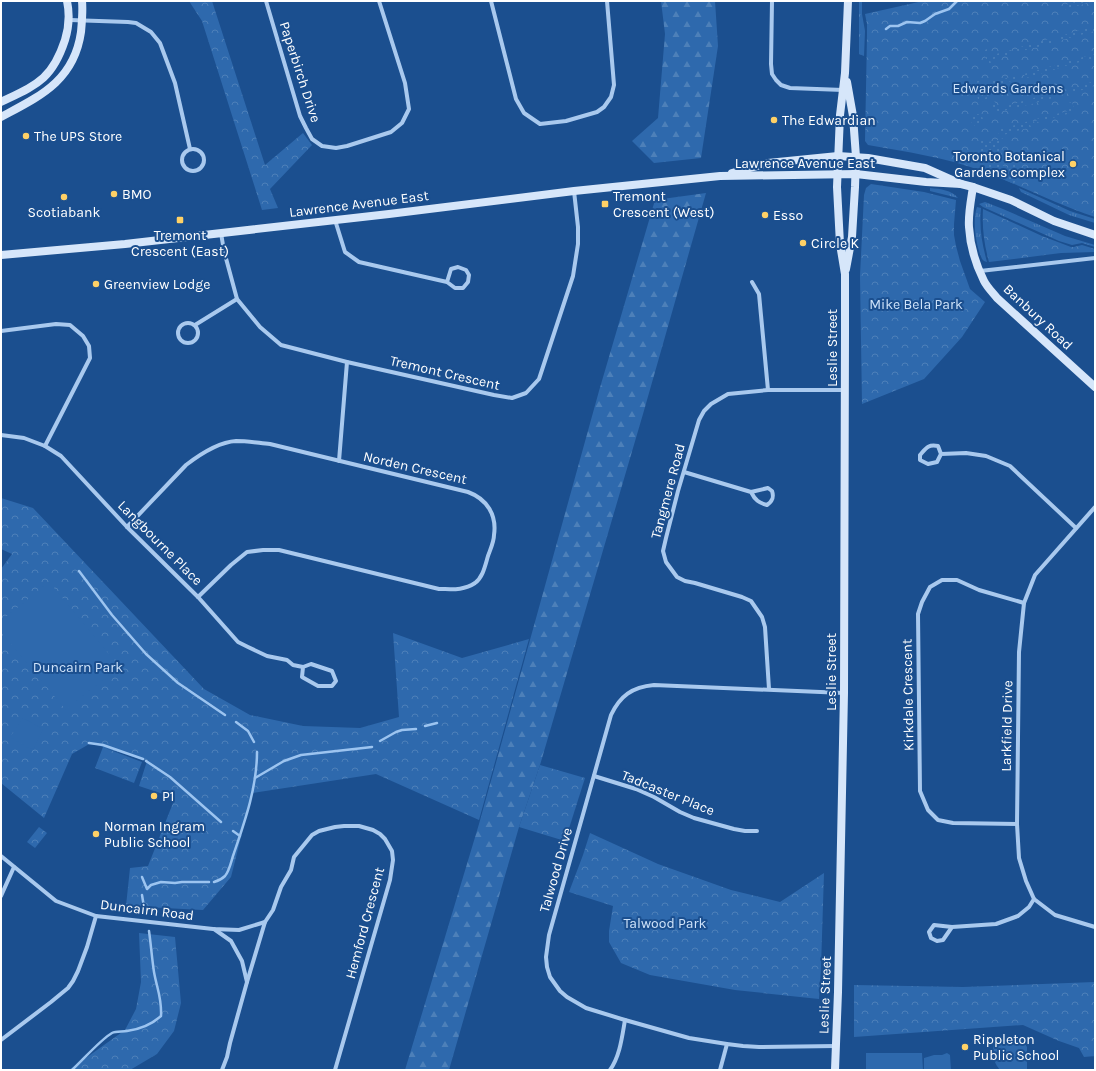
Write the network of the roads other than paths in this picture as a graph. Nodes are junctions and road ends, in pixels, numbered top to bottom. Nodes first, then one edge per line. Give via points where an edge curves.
1 (67, 1) edge
2 (82, 1) edge
3 (266, 1) edge
4 (379, 1) edge
5 (491, 1) edge
6 (607, 1) edge
7 (772, 1) edge
8 (848, 1) edge
9 (70, 20) junction
10 (82, 20) junction
11 (58, 59) junction
12 (72, 61) junction
13 (845, 74) junction
14 (843, 90) junction
15 (1, 102) edge
16 (1, 117) edge
17 (190, 149) junction
18 (838, 156) junction
19 (856, 157) junction
20 (837, 173) junction
21 (856, 174) junction
22 (720, 176) junction
23 (961, 184) junction
24 (973, 187) junction
25 (574, 191) junction
26 (335, 220) junction
27 (221, 233) junction
28 (1095, 235) edge
29 (1, 255) edge
30 (1095, 258) edge
31 (980, 272) junction
32 (844, 274) junction
33 (447, 282) junction
34 (752, 282) dead end
35 (237, 299) junction
36 (195, 325) junction
37 (1, 331) edge
38 (347, 362) junction
39 (1095, 388) edge
40 (768, 390) junction
41 (845, 390) junction
42 (1, 435) edge
43 (45, 446) junction
44 (941, 454) junction
45 (338, 461) junction
46 (684, 472) junction
47 (751, 492) junction
48 (1095, 507) edge
49 (127, 527) junction
50 (1076, 528) junction
51 (198, 597) junction
52 (1024, 603) junction
53 (303, 667) junction
54 (769, 689) junction
55 (844, 692) junction
56 (594, 776) junction
57 (1017, 824) junction
58 (757, 831) dead end
59 (1, 856) edge
60 (14, 867) junction
61 (1, 896) edge
62 (1034, 899) junction
63 (96, 916) junction
64 (265, 922) junction
65 (952, 927) junction
66 (1095, 927) edge
67 (213, 929) junction
68 (247, 982) junction
69 (625, 1020) junction
70 (1, 1040) edge
71 (727, 1044) junction
72 (836, 1046) junction
73 (222, 1070) edge
74 (335, 1070) edge
75 (610, 1070) edge
76 (720, 1070) edge
77 (836, 1070) edge

1 - 9 main road
2 - 10 main road
3 - 4 street, Paperbirch Drive via 300,116 312,139 322,146 336,148 391,132 402,123 409,109 405,84
5 - 6 street via 516,100 524,113 540,124 566,121 597,112 612,98 614,85
7 - 14 street via 771,64 772,74 776,80 780,85 790,88
8 - 13 main road, Leslie Street
9 - 10 street
9 - 11 main road
10 - 12 main road via 79,42
10 - 17 street via 128,22 151,32 160,43 175,83
11 - 12 main road
11 - 15 main road via 41,80
12 - 16 main road via 66,72 40,96
13 - 14 main road, Leslie Street
13 - 19 main road, Leslie Street via 853,116
14 - 18 main road, Leslie Street
17 - 17 street via 182,158 184,166 190,171 199,170 205,158 199,150
18 - 19 main road, Lawrence Avenue East
18 - 20 main road, Leslie Street
18 - 22 main road, Lawrence Avenue East via 768,163
19 - 21 main road, Leslie Street
19 - 23 main road, Lawrence Avenue East via 925,168
20 - 21 main road, Lawrence Avenue East
20 - 22 main road, Lawrence Avenue East
20 - 32 main road, Leslie Street
21 - 23 main road, Lawrence Avenue East
21 - 32 main road, Leslie Street via 852,237
22 - 25 main road, Lawrence Avenue East
23 - 24 main road, Lawrence Avenue East
24 - 28 main road, Lawrence Avenue East
24 - 31 main road, Banbury Road via 968,226
25 - 26 main road, Lawrence Avenue East
25 - 38 street, Tremont Crescent via 578,244 573,276 539,379 526,393 512,398 500,396
26 - 27 main road, Lawrence Avenue East
26 - 33 street via 345,252 359,262
27 - 29 main road, Lawrence Avenue East
27 - 35 street, Tremont Crescent
30 - 31 street
31 - 39 main road, Banbury Road via 997,298
32 - 41 main road, Leslie Street
33 - 33 street via 455,288 463,288 468,282 469,275 466,270 458,267 451,269
34 - 40 street via 759,294
35 - 36 street
35 - 38 street, Tremont Crescent via 260,327 281,345
36 - 36 street via 182,325 179,330 181,340 187,343 196,340 198,330
37 - 43 street via 56,324 70,325 83,336 89,346 90,358
38 - 45 street
40 - 41 street, Tangmere Road
40 - 46 street, Tangmere Road via 728,394 711,404 699,420
41 - 55 main road, Leslie Street
42 - 43 street, Langbourne Place via 24,438
43 - 49 street, Langbourne Place via 68,462
44 - 44 street via 938,446 932,445 926,447 920,455 920,460 928,464 936,462
44 - 50 street via 966,453 986,456 1010,466
45 - 49 street, Norden Crescent via 270,444 228,442 205,452 186,465
45 - 51 street, Norden Crescent via 468,492 480,498 490,509 495,522 494,536 484,572 478,580 457,590 439,588 272,549 247,552
46 - 47 street
46 - 54 street, Tangmere Road via 663,551 666,562 677,577 685,581 751,601 762,617 765,627
47 - 47 street via 760,503 767,504 774,497 768,488
48 - 50 street, Larkfield Drive
49 - 51 street, Langbourne Place
50 - 52 street, Larkfield Drive via 1035,575
51 - 53 street, Langbourne Place via 238,642 267,656 287,660
52 - 57 street, Larkfield Drive via 1019,652
52 - 57 street, Kirkdale Crescent via 979,590 957,580 942,580 930,587 918,614 920,791 928,810 938,820 954,823
53 - 53 street, Langbourne Place via 302,677 318,686 332,686 336,681 332,671 311,664
54 - 55 street, Talwood Drive
54 - 56 street, Talwood Drive via 654,684 635,689 622,697 615,706
55 - 72 main road, Leslie Street
56 - 58 street, Tadcaster Place via 636,789 694,818 734,829
56 - 69 street, Talwood Drive via 549,934 547,967 550,977 567,998 586,1008
57 - 62 street, Larkfield Drive via 1019,858
59 - 60 street, Duncairn Road
60 - 61 street
60 - 63 street, Duncairn Road via 56,901
62 - 65 street via 1018,916 996,924
62 - 66 street, Larkfield Drive via 1055,915
63 - 67 street, Duncairn Road
63 - 70 street via 78,971 68,988
64 - 67 street, Duncairn Road via 239,930
64 - 68 street, Duncairn Road
64 - 74 street, Hemford Crescent via 291,870 294,857 312,835 335,827 359,826 373,830 385,839 392,851 390,880
65 - 65 street via 943,940 931,938 929,932 934,925
67 - 68 street, Duncairn Road via 231,941 242,961
68 - 73 street, Duncairn Road
69 - 71 street, Talwood Drive via 689,1038
69 - 75 street via 621,1042
71 - 72 street, Talwood Drive via 748,1047
71 - 76 street
72 - 77 main road, Leslie Street

